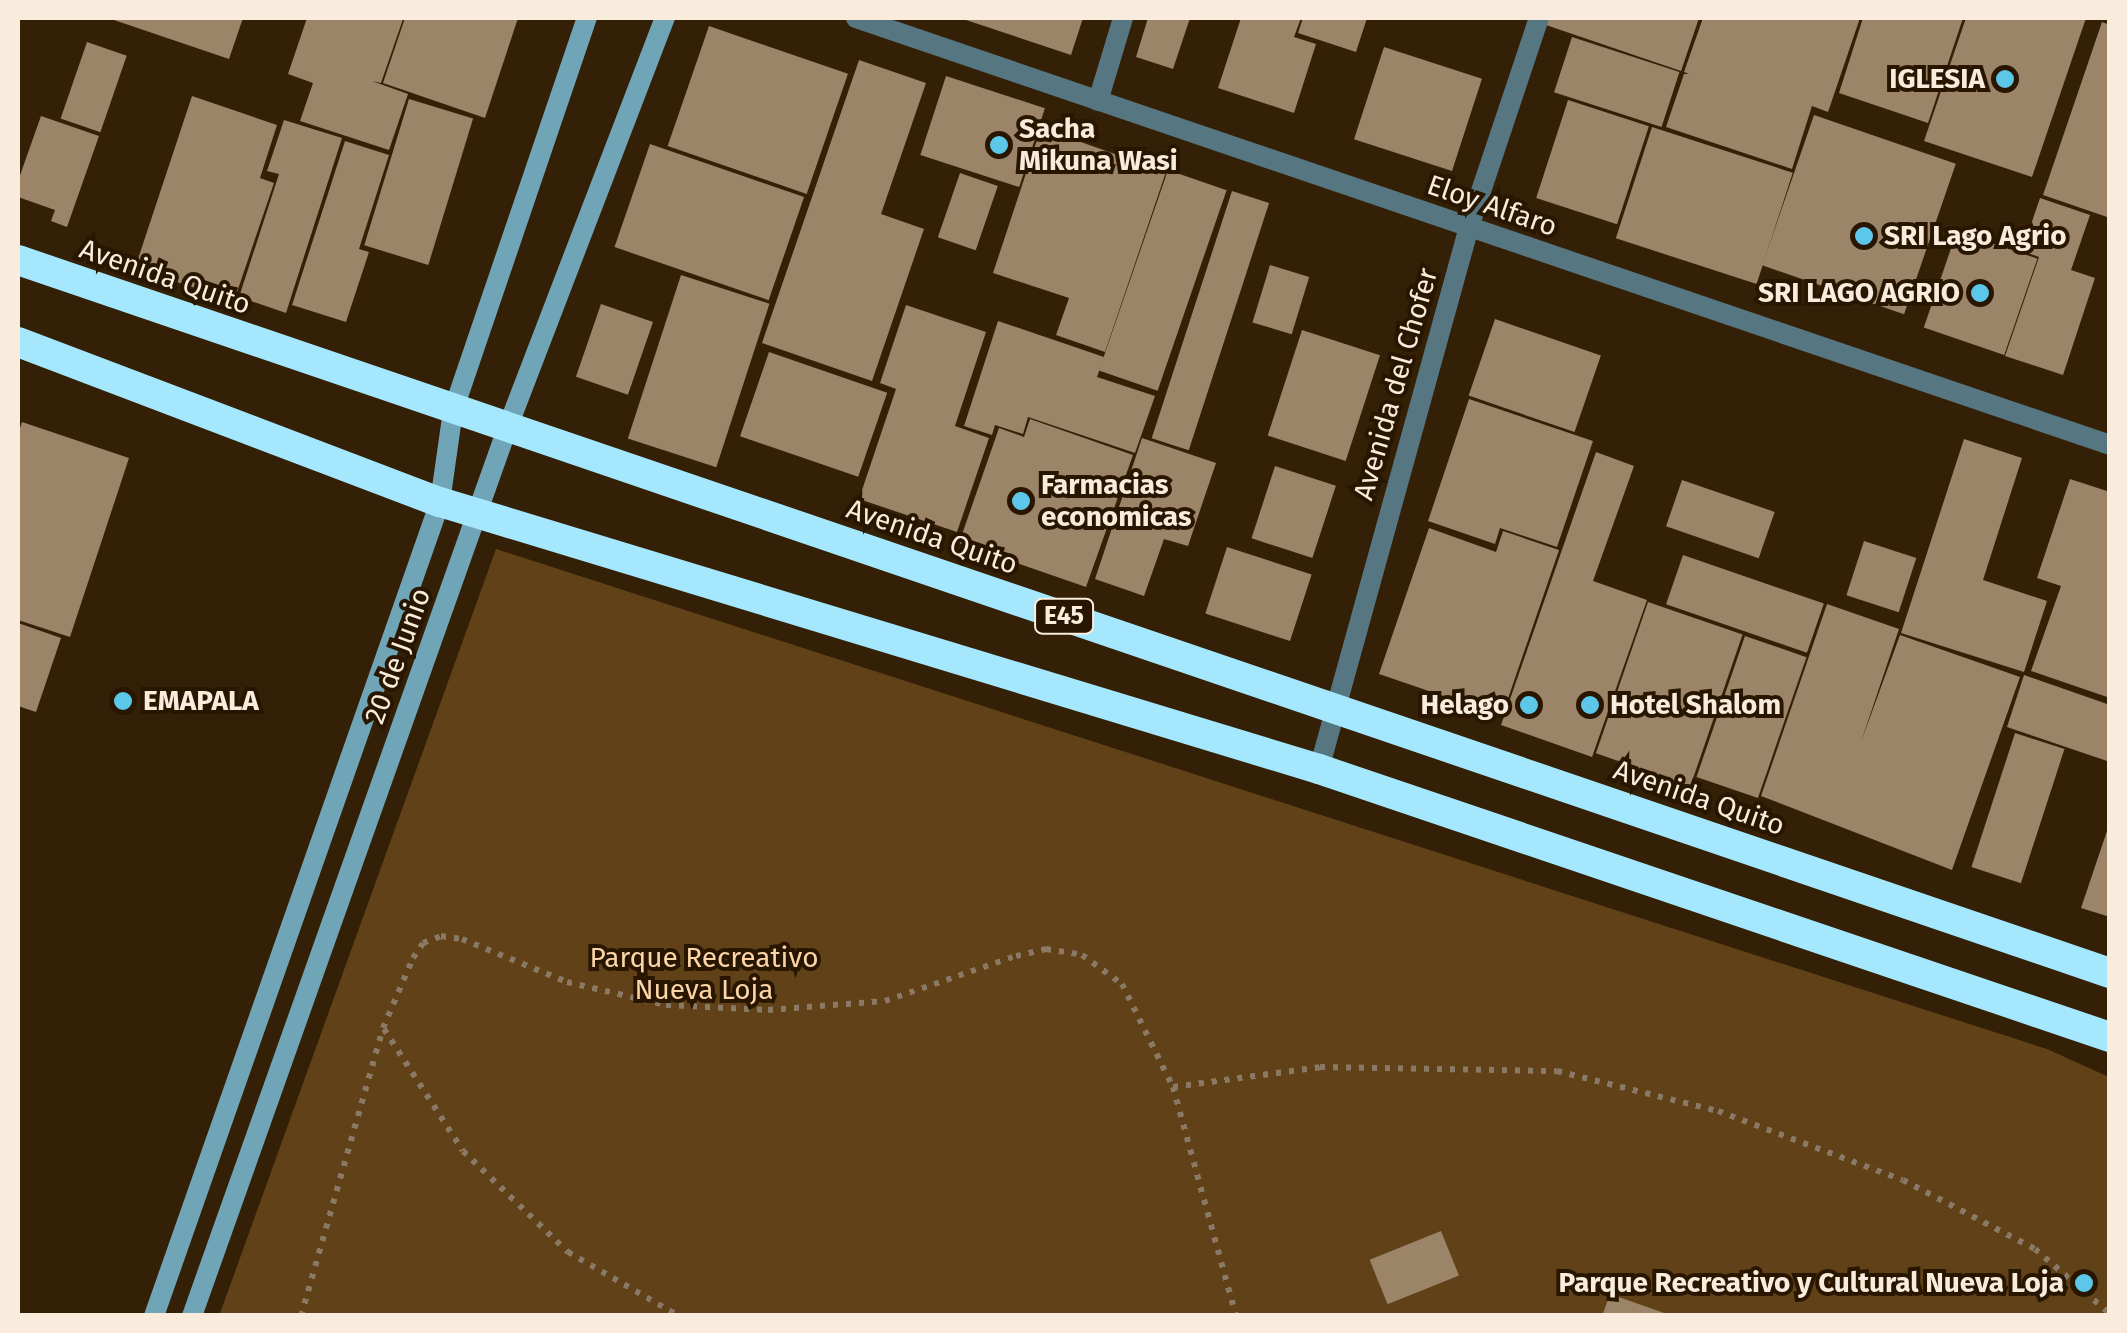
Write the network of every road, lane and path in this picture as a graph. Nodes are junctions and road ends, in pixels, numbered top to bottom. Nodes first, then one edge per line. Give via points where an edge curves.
1 (587, 18) edge
2 (665, 18) edge
3 (856, 18) edge
4 (1123, 18) edge
5 (1539, 18) edge
6 (1098, 101) junction
7 (1469, 227) junction
8 (18, 260) edge
9 (18, 342) edge
10 (453, 411) junction
11 (507, 428) junction
12 (2110, 445) edge
13 (440, 502) junction
14 (478, 513) junction
15 (1334, 706) junction
16 (1319, 769) junction
17 (2110, 973) edge
18 (383, 1028) junction
19 (2110, 1037) edge
20 (1173, 1087) junction
21 (2110, 1314) edge
22 (154, 1316) edge
23 (192, 1316) edge
24 (301, 1316) edge
25 (678, 1316) edge
26 (1236, 1316) edge

1 - 10 street, 20 de Junio
2 - 11 street, 20 de Junio
3 - 6 street, Eloy Alfaro
4 - 6 street
5 - 7 street, Avenida del Chofer
6 - 7 street, Eloy Alfaro
7 - 12 street, Eloy Alfaro
7 - 15 street, Avenida del Chofer
8 - 10 highway, Avenida Quito / E45
9 - 13 highway
10 - 11 highway, Avenida Quito / E45
10 - 13 street, 20 de Junio
11 - 14 street, 20 de Junio
11 - 15 highway, Avenida Quito / E45
13 - 14 highway
13 - 22 street, 20 de Junio
14 - 16 highway
14 - 23 street, 20 de Junio
15 - 16 street, Avenida del Chofer
15 - 17 highway, Avenida Quito / E45
16 - 19 highway
18 - 20 path via 413,958 423,943 441,936 568,982 666,1005 768,1010 885,1001 1046,950 1082,955 1122,984
18 - 24 path
18 - 25 path via 463,1151 568,1252
20 - 21 path via 1320,1068 1557,1071 1718,1111 1903,1180 2036,1249
20 - 26 path

